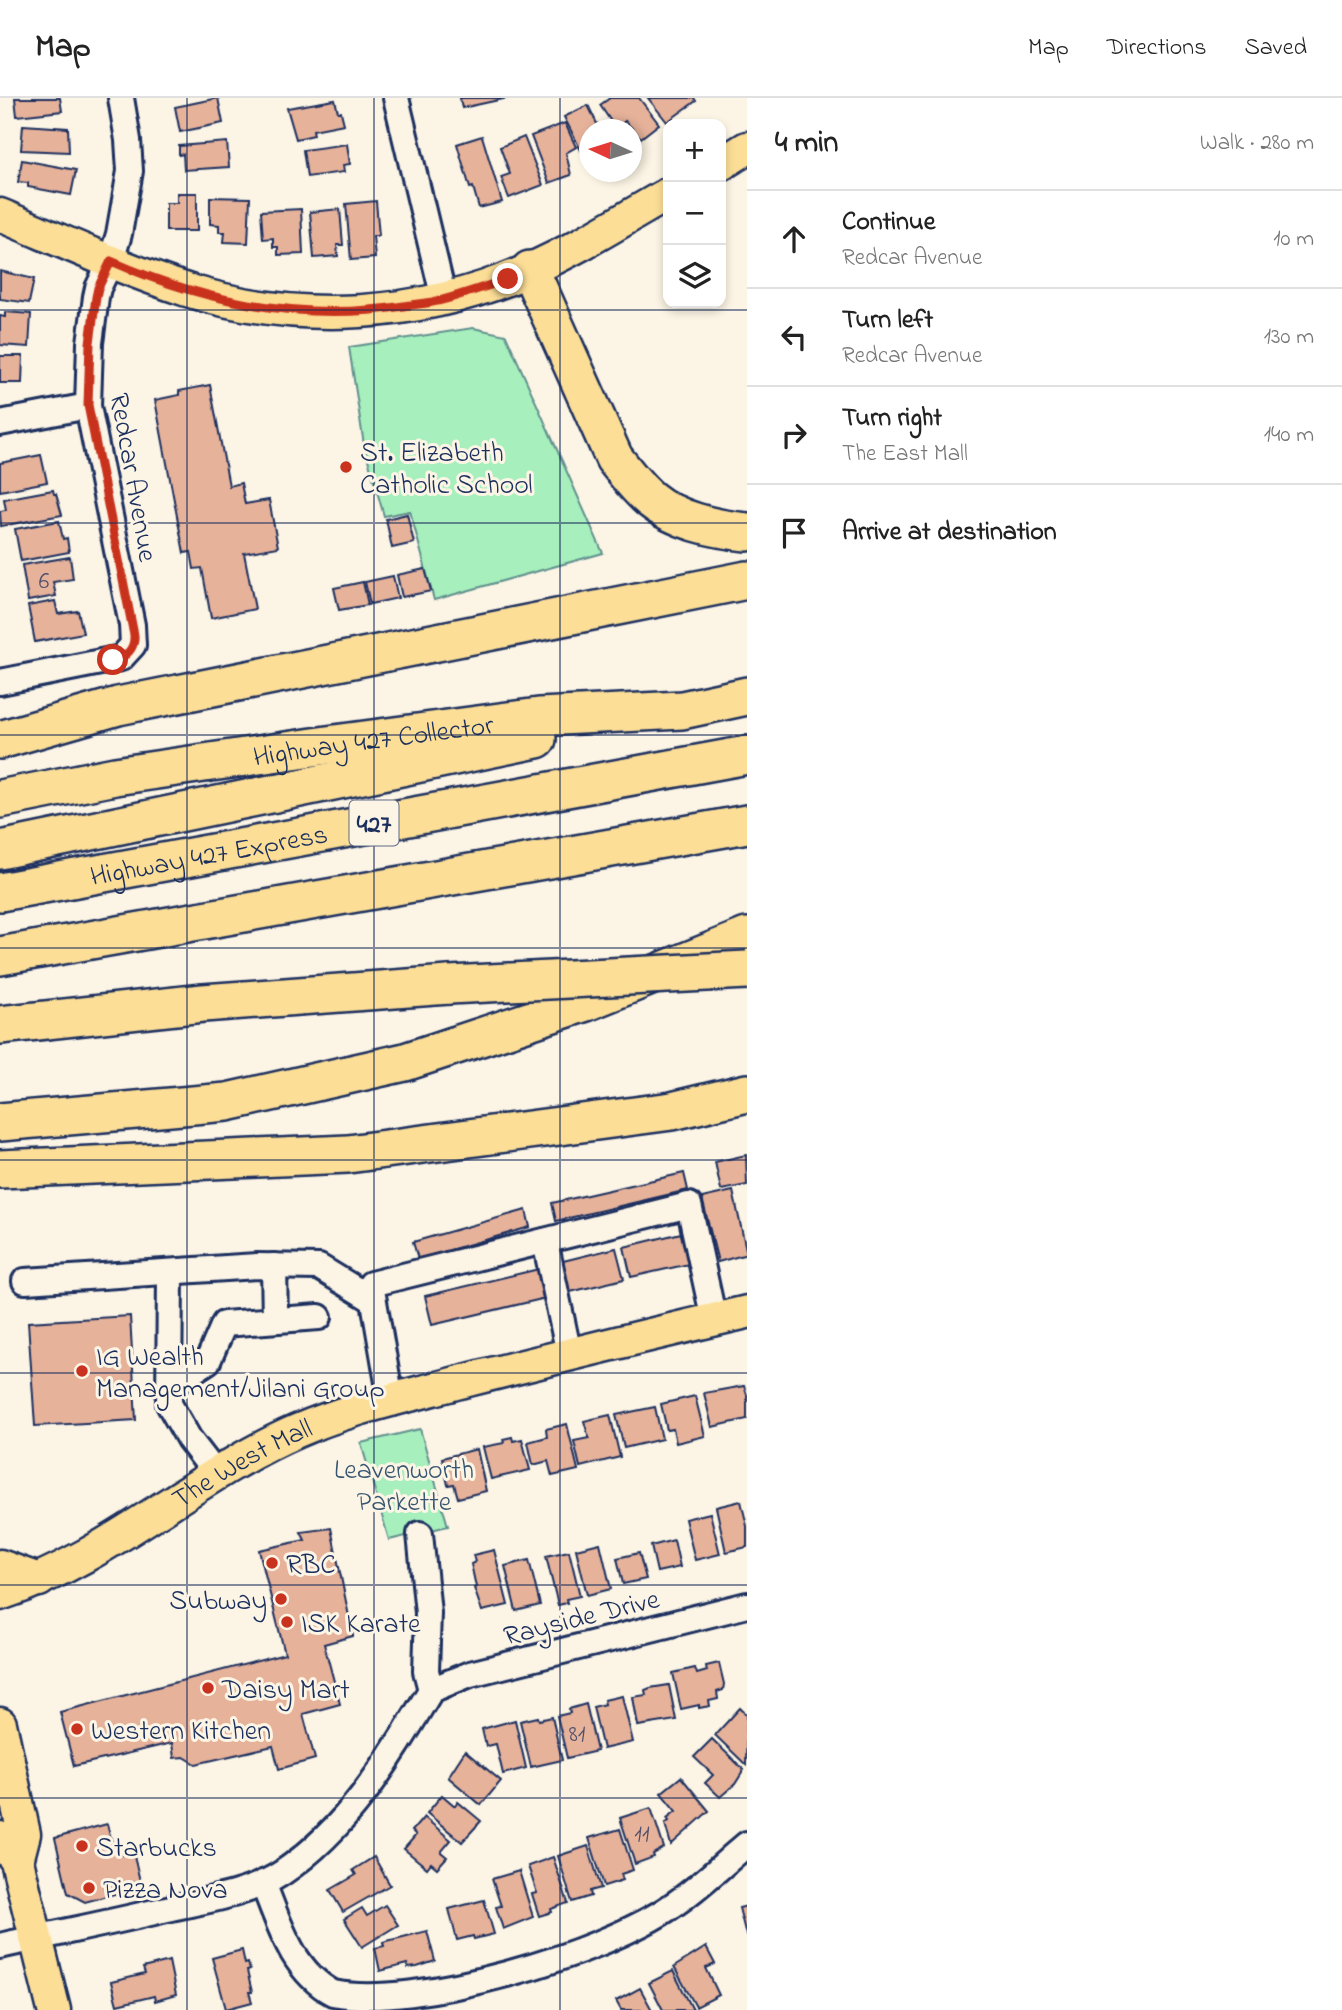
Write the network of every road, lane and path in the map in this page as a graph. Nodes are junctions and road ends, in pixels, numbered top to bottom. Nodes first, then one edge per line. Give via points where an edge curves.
1 (121, 98) edge
2 (396, 98) edge
3 (747, 148) edge
4 (726, 161) edge
5 (663, 197) edge
6 (0, 215) edge
7 (111, 261) junction
8 (530, 270) junction
9 (444, 299) junction
10 (88, 405) junction
11 (0, 423) edge
12 (747, 532) edge
13 (747, 580) edge
14 (0, 682) edge
15 (747, 696) edge
16 (682, 710) junction
17 (0, 740) edge
18 (747, 755) edge
19 (0, 799) edge
20 (747, 824) edge
21 (0, 850) edge
22 (0, 892) edge
23 (747, 937) edge
24 (0, 956) edge
25 (747, 970) edge
26 (0, 1025) edge
27 (747, 1093) edge
28 (0, 1122) edge
29 (0, 1169) edge
30 (545, 1241) junction
31 (274, 1266) junction
32 (170, 1273) junction
33 (25, 1280) dead end
34 (372, 1292) junction
35 (747, 1312) edge
36 (319, 1317) dead end
37 (275, 1320) junction
38 (714, 1320) junction
39 (569, 1354) junction
40 (170, 1386) junction
41 (391, 1400) junction
42 (216, 1475) junction
43 (420, 1534) dead end
44 (0, 1566) edge
45 (39, 1580) junction
46 (0, 1594) edge
47 (747, 1605) edge
48 (431, 1689) junction
49 (0, 1724) edge
50 (747, 1844) edge
51 (8, 1849) edge
52 (263, 1883) junction
53 (36, 1938) junction
54 (0, 1945) edge
55 (54, 2010) edge

1 - 7 street, Redcar Avenue via 130,172
2 - 9 street
3 - 4 main road
5 - 8 main road
6 - 7 main road
7 - 9 main road via 188,290 297,312 368,311
7 - 10 street, Redcar Avenue via 96,297
8 - 9 main road
8 - 12 highway via 614,458 627,474 650,499 671,511
10 - 11 street
10 - 14 street, Redcar Avenue via 133,645 121,658
13 - 17 highway via 118,706
15 - 16 highway, Highway 427 Collector
16 - 19 highway, Highway 427 Collector via 550,716 393,736 115,776
16 - 21 highway
18 - 22 highway, Highway 427 Express / 427
20 - 24 highway, 427
23 - 28 highway via 586,1002 405,1062 226,1102
25 - 26 highway, bridge via 204,1003
27 - 29 highway via 672,1111 348,1154
30 - 34 street
30 - 38 street via 689,1205
30 - 39 street
31 - 32 street
31 - 34 street via 319,1267
31 - 37 street
32 - 33 street
32 - 40 street
34 - 41 street
35 - 38 main road, The West Mall
36 - 37 street
37 - 40 street via 224,1324 208,1361
38 - 39 main road, The West Mall
39 - 41 main road, The West Mall
40 - 42 street via 169,1404
41 - 42 main road, The West Mall via 297,1431
42 - 45 main road, The West Mall
43 - 48 street via 428,1613 426,1671
44 - 45 main road
45 - 46 main road, The West Mall
47 - 48 street, Rayside Drive via 470,1674
48 - 52 street via 376,1780 345,1817 303,1856
49 - 51 main road via 24,1834
50 - 52 street via 674,1905 617,1939 516,1982 402,2005 351,2001 317,1982 293,1953
51 - 53 main road
52 - 53 street
53 - 54 street
53 - 55 main road

